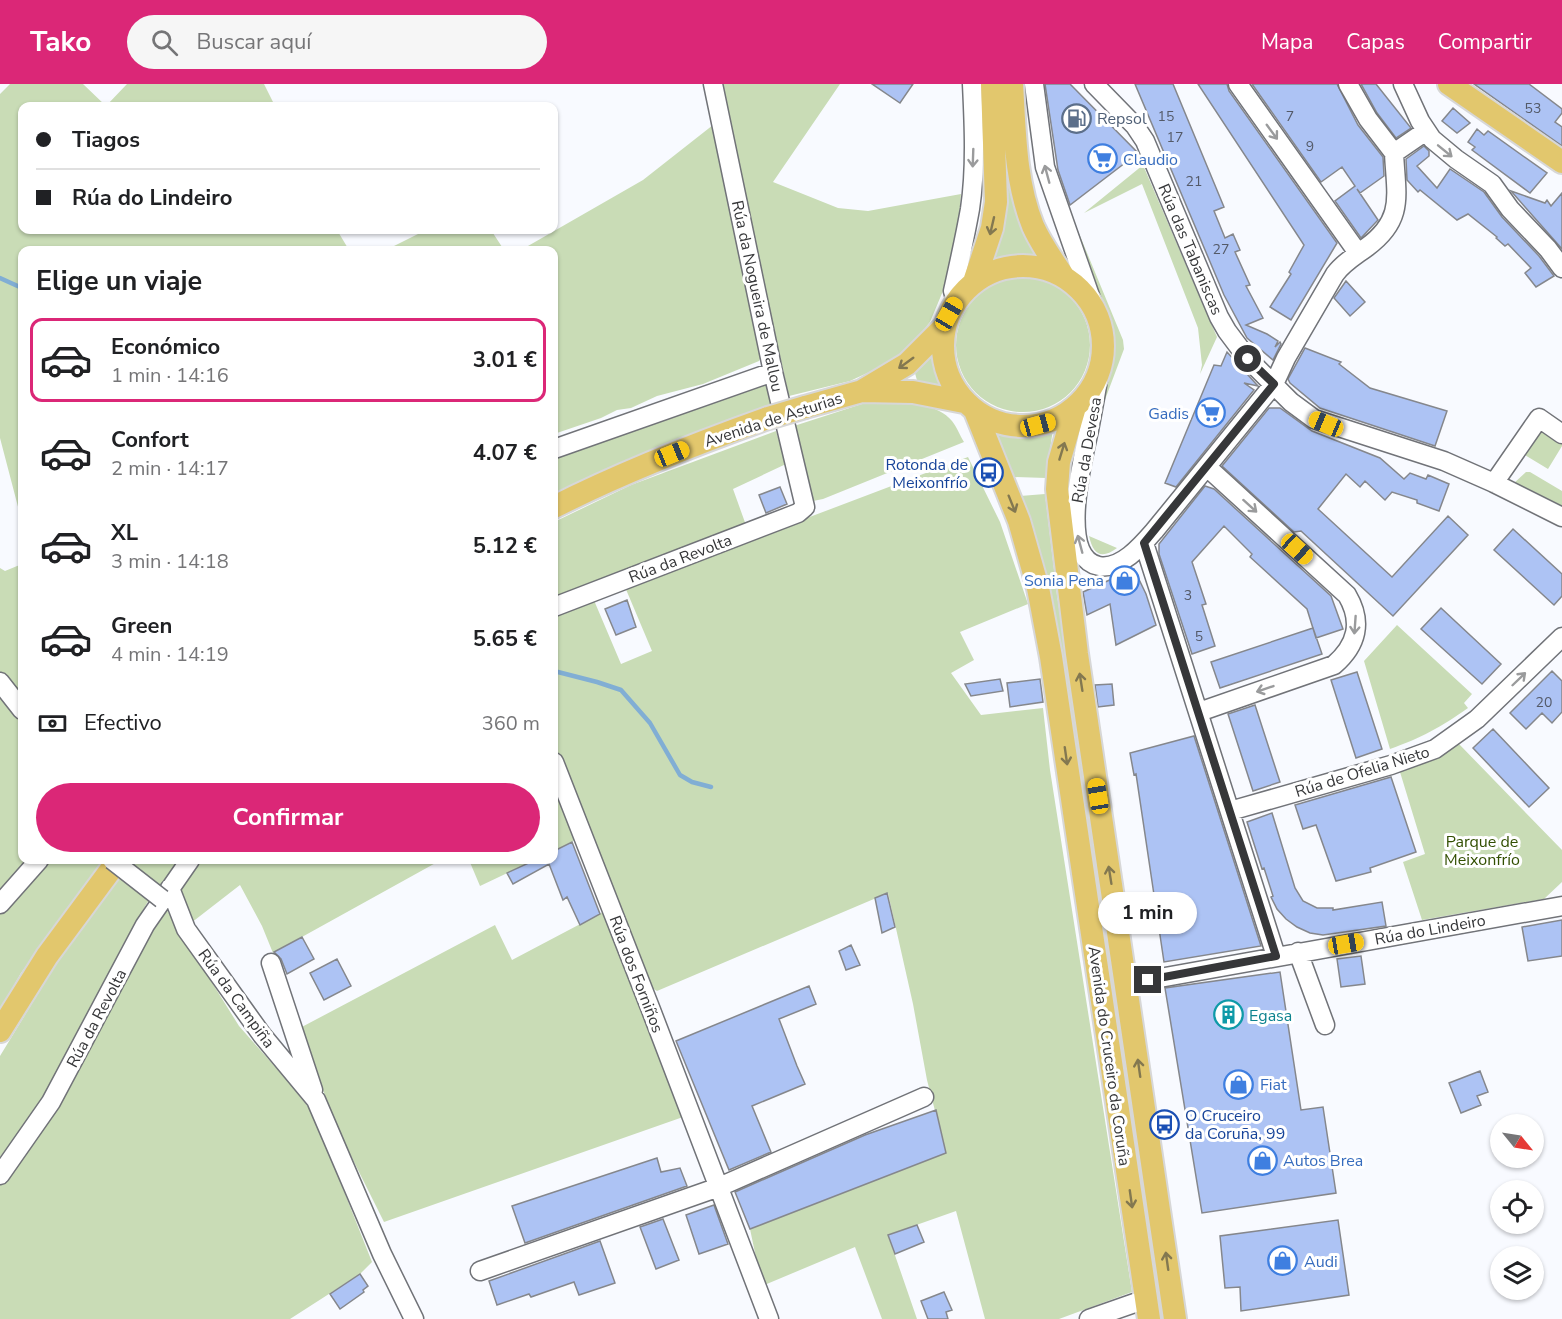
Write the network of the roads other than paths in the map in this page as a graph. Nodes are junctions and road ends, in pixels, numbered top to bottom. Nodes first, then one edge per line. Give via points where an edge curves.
1 (713, 84) edge
2 (972, 84) edge
3 (992, 84) edge
4 (1012, 84) edge
5 (1034, 84) edge
6 (1094, 84) edge
7 (1238, 84) edge
8 (1348, 84) edge
9 (1403, 84) edge
10 (1449, 84) edge
11 (1426, 131) junction
12 (1394, 153) junction
13 (1562, 162) edge
14 (1358, 253) junction
15 (1562, 268) edge
16 (1064, 277) junction
17 (974, 282) junction
18 (956, 301) junction
19 (1095, 310) junction
20 (945, 326) junction
21 (1100, 367) junction
22 (773, 372) junction
23 (1274, 384) junction
24 (862, 391) junction
25 (970, 406) junction
26 (1075, 407) junction
27 (1562, 434) edge
28 (558, 447) edge
29 (1207, 467) junction
30 (1494, 483) junction
31 (558, 505) edge
32 (804, 507) joint
33 (1562, 517) edge
34 (1144, 543) junction
35 (558, 605) edge
36 (1562, 637) edge
37 (0, 682) edge
38 (18, 705) edge
39 (1199, 712) junction
40 (558, 772) edge
41 (1230, 812) junction
42 (35, 864) edge
43 (115, 864) edge
44 (119, 864) edge
45 (187, 864) edge
46 (166, 893) junction
47 (0, 904) edge
48 (1562, 906) edge
49 (1298, 952) junction
50 (1276, 956) junction
51 (271, 963) dead end
52 (1126, 984) junction
53 (1325, 1025) dead end
54 (0, 1031) edge
55 (924, 1097) dead end
56 (316, 1100) junction
57 (0, 1174) edge
58 (719, 1187) junction
59 (480, 1271) dead end
60 (1147, 1309) edge
61 (414, 1319) edge
62 (769, 1319) edge
63 (1089, 1319) edge
64 (1175, 1319) edge

1 - 22 street, Rúa da Nogueira de Mallou
2 -> 18 street via 972,182 953,291
3 -> 17 main road via 996,202 992,228
4 - 16 main road via 1021,188 1039,238
19 -> 5 street via 1045,167
6 - 23 street, Rúa das Tabaniscas via 1140,132 1219,317 1238,346
7 -> 14 street
8 - 12 street via 1368,120
9 - 11 street
10 - 13 main road
11 - 12 street
11 -> 15 street via 1448,153 1492,184
12 - 14 street, Rúa da Devesa via 1395,212 1380,237
14 - 23 street, Rúa da Devesa via 1335,274
16 - 17 main road via 1034,266 1022,266 991,272
16 - 19 main road via 1079,288
17 - 18 main road
18 - 20 main road
19 - 21 main road via 1102,333
20 -> 24 main road, Avenida de Asturias via 907,364
20 - 25 main road via 942,349 947,372
21 - 26 main road via 1089,392
34 -> 21 street, Rúa da Devesa via 1123,560 1105,566 1091,563 1079,548 1077,492
22 - 28 street
22 - 32 street, Rúa da Nogueira de Mallou
23 - 29 street, Rúa da Devesa
23 - 30 street, Rúa das Tabaniscas via 1314,419 1437,459
24 - 25 main road, Avenida de Asturias via 913,392
24 - 31 main road, Avenida de Asturias, bridge via 768,418 656,460
25 - 26 main road via 997,422 1025,427 1051,421
25 -> 60 main road, Avenida do Cruceiro da Coruña via 1019,520 1052,657
52 -> 26 main road, Avenida do Cruceiro da Coruña via 1057,489 1059,462
27 - 30 street via 1539,418
29 - 34 street, Rúa da Devesa
29 -> 39 street via 1347,595 1357,618 1351,645 1334,665
30 - 33 street, Rúa das Tabaniscas
32 - 35 street, Rúa da Revolta via 798,513
34 - 39 street
41 -> 36 street, Rúa de Ofelia Nieto via 1435,749 1477,719
37 - 38 street
39 - 41 street
40 - 58 street, Rúa dos Forniños
41 - 50 street
42 - 47 street
43 - 54 main road via 46,956
44 - 46 street, bridge
45 - 46 street, Rúa da Revolta
46 - 56 street, Rúa da Campiña via 186,928 262,1035
46 - 57 street, Rúa da Revolta via 51,1102
48 - 49 street, Rúa do Lindeiro
49 - 50 street, Rúa do Lindeiro
49 - 53 street
50 - 52 street, Rúa do Lindeiro
51 - 56 street, Rúa da Campiña
64 -> 52 main road, Avenida do Cruceiro da Coruña
55 - 58 street
56 - 61 street, Rúa da Campiña
58 - 59 street
58 - 62 street, Rúa dos Forniños
60 - 63 street

